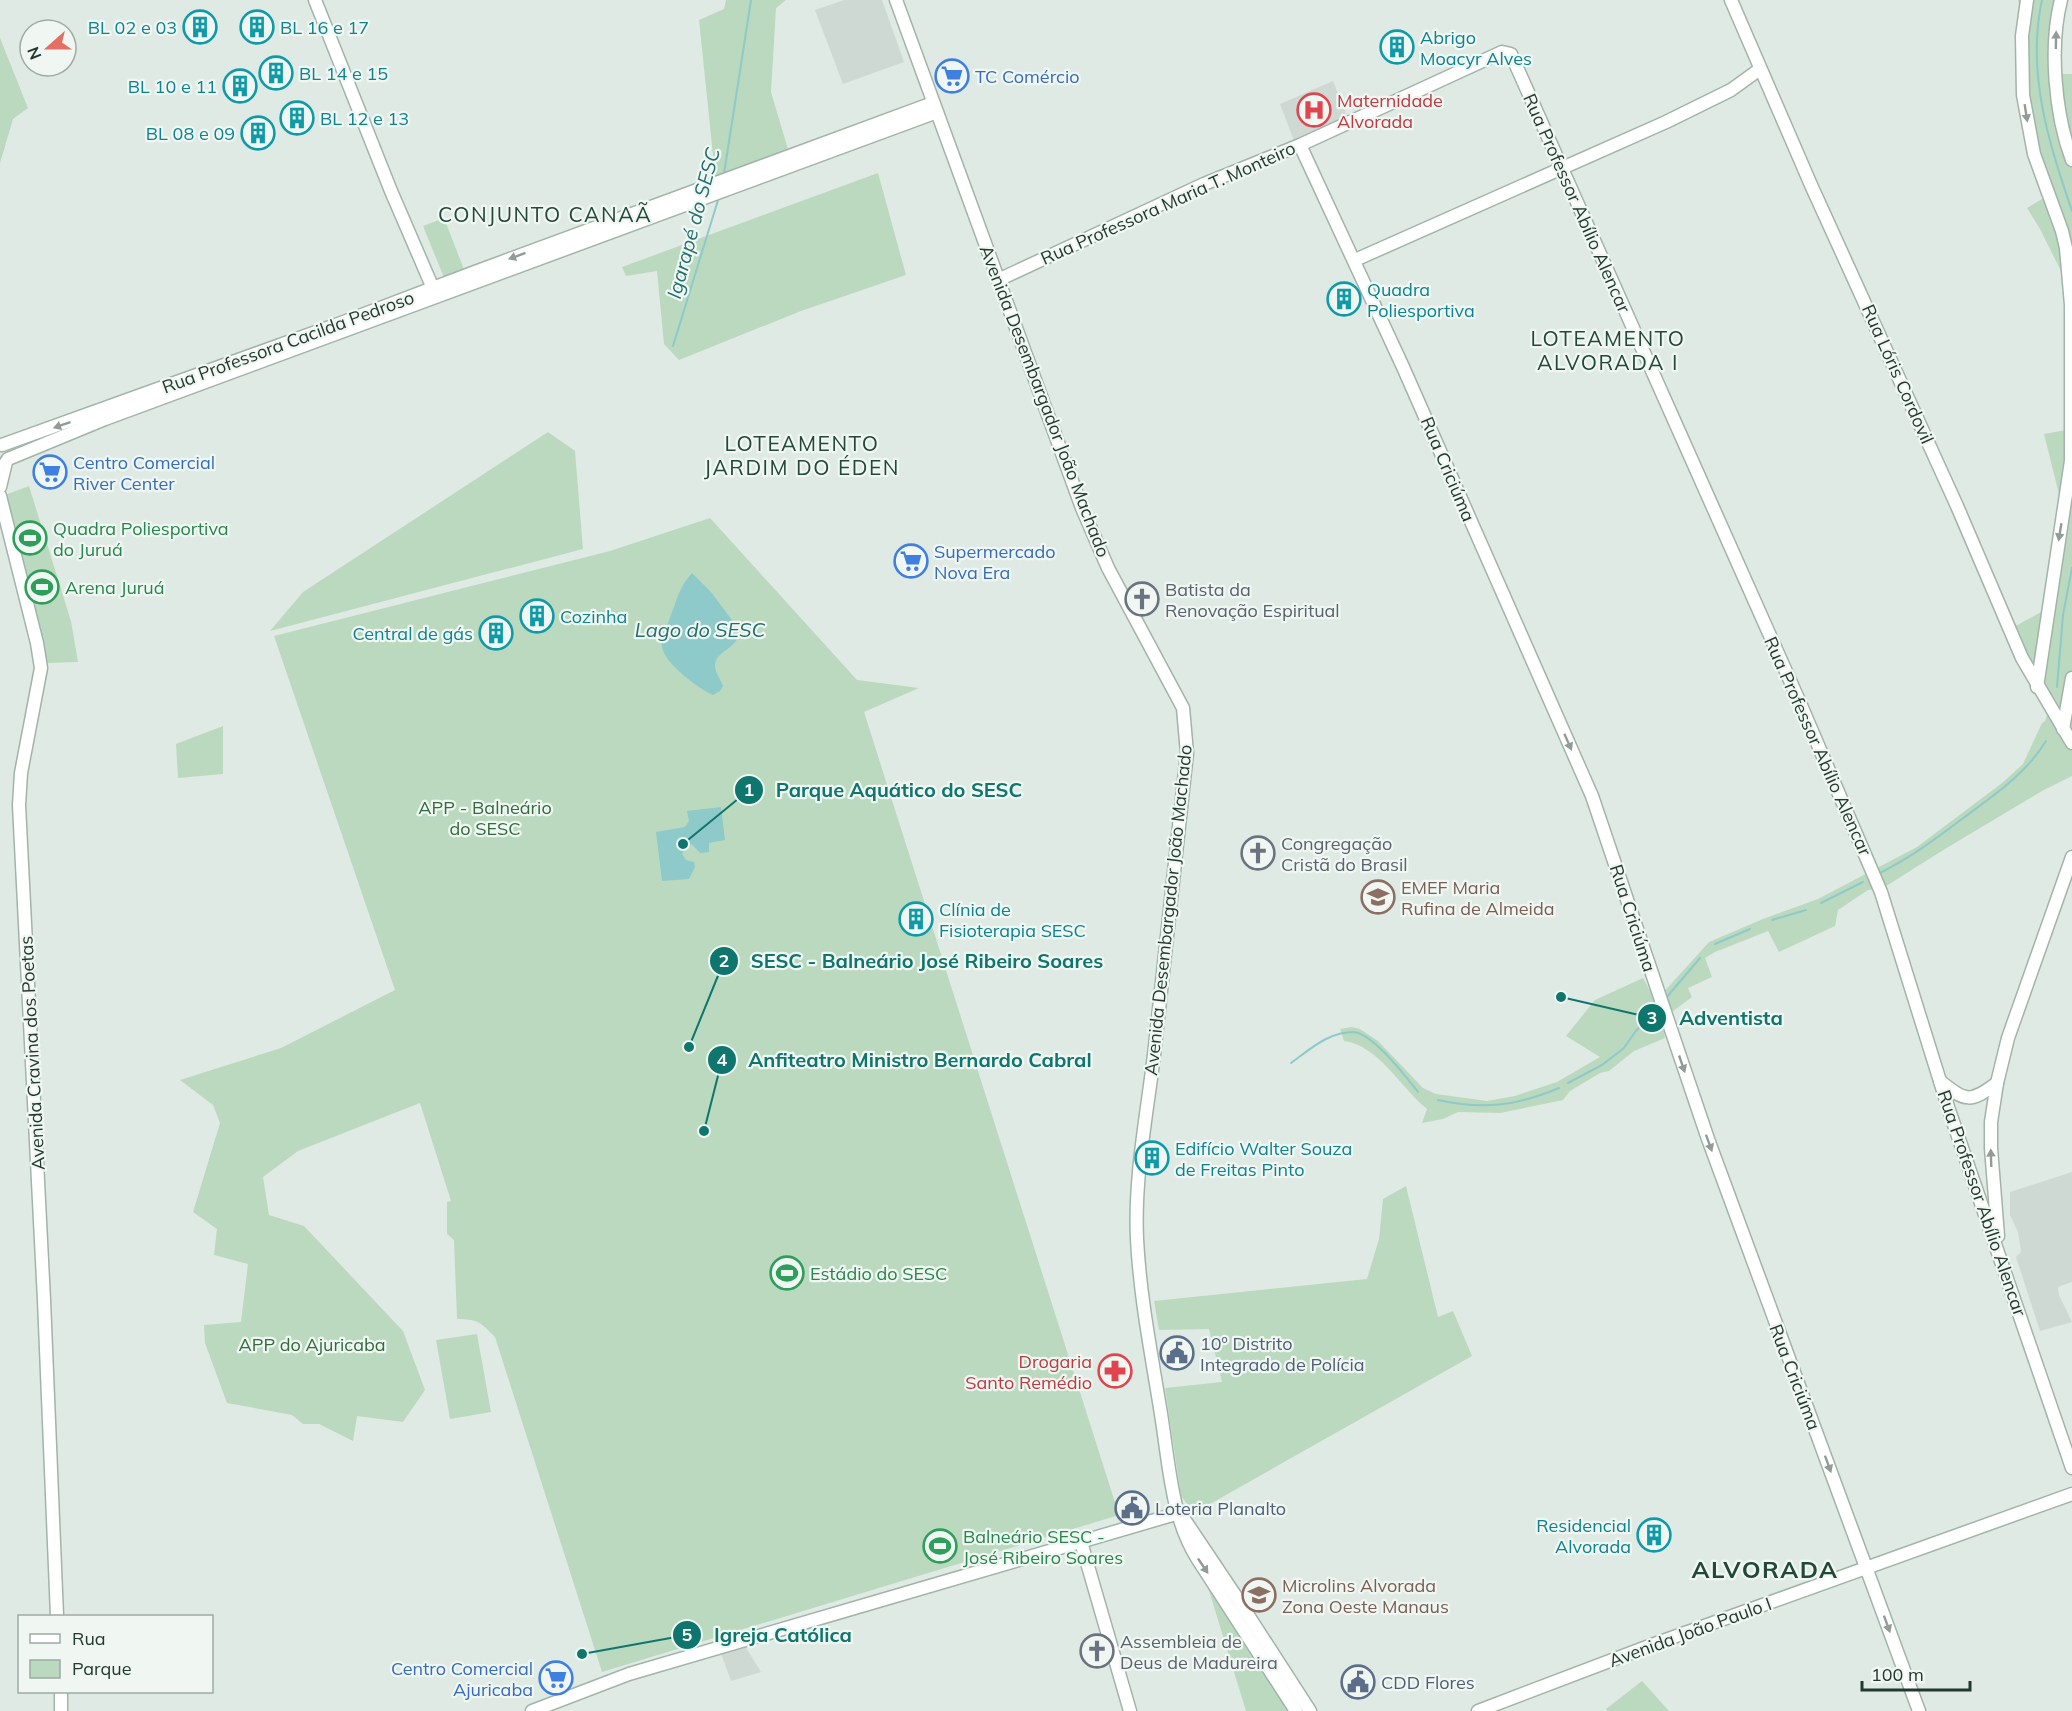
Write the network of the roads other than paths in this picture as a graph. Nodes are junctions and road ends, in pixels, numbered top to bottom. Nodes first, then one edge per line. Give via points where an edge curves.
1 (315, 0) edge
2 (896, 0) edge
3 (1731, 0) edge
4 (2027, 0) edge
5 (2061, 0) edge
6 (1502, 52) joint
7 (1760, 69) junction
8 (935, 108) junction
9 (1300, 145) junction
10 (2072, 160) edge
11 (1562, 167) junction
12 (1355, 260) junction
13 (998, 280) junction
14 (434, 292) junction
15 (1, 445) edge
16 (5, 462) edge
17 (0, 487) edge
18 (0, 496) edge
19 (2043, 648) junction
20 (2022, 658) junction
21 (2072, 678) edge
22 (2037, 687) junction
23 (2063, 729) junction
24 (2072, 743) edge
25 (2072, 857) edge
26 (1940, 1081) junction
27 (1997, 1083) junction
28 (1959, 1097) junction
29 (1978, 1097) junction
30 (1949, 1110) junction
31 (1991, 1122) junction
32 (1992, 1186) junction
33 (1976, 1187) junction
34 (2000, 1258) junction
35 (2072, 1468) edge
36 (2072, 1494) edge
37 (1179, 1513) junction
38 (1081, 1542) junction
39 (1867, 1569) junction
40 (57, 1615) edge
41 (61, 1693) edge
42 (62, 1711) edge
43 (532, 1711) edge
44 (1130, 1711) edge
45 (1296, 1711) edge
46 (1310, 1711) edge
47 (1478, 1711) edge
48 (1919, 1711) edge

1 - 14 street
2 - 8 street, Avenida Desembargador João Machado
3 - 7 street, Rua Lóris Cordovil
4 -> 19 street via 2022,36 2023,95 2034,154 2066,248 2071,304 2071,461
10 -> 5 street via 2058,86 2056,31
6 - 9 street, Rua Professora Maria T. Monteiro
6 - 11 street, Rua Professor Abílio Alencar via 1514,59
7 - 11 street via 1707,102
7 - 20 street, Rua Lóris Cordovil
8 - 13 street, Avenida Desembargador João Machado
8 - 14 street, Rua Professora Cacilda Pedroso
9 - 12 street, Rua Criciúma
9 - 13 street, Rua Professora Maria T. Monteiro via 1204,184
11 - 12 street
11 - 26 street, Rua Professor Abílio Alencar via 1881,892
12 -> 39 street, Rua Criciúma via 1592,795 1708,1139
13 - 37 street, Avenida Desembargador João Machado via 1108,568 1182,708 1187,753 1137,1196 1140,1275
14 -> 15 street, Rua Professora Cacilda Pedroso
14 - 16 street, Rua Professora Cacilda Pedroso via 105,419
15 - 16 street via 8,449
16 - 17 street
18 - 40 street, Avenida Cravina dos Poetas via 41,668 21,773 19,805
19 - 20 street via 2036,657
19 - 22 street
20 - 22 street, Rua Lóris Cordovil
21 - 23 street
22 - 23 street, Rua Lóris Cordovil
23 - 24 street, Rua Lóris Cordovil
25 - 27 street via 2008,1038
26 - 28 street
26 - 30 street, Rua Professor Abílio Alencar
27 - 29 street
27 - 31 street
28 - 29 street
28 - 30 street
29 - 31 street via 1984,1102
30 - 33 street, Rua Professor Abílio Alencar
32 -> 31 street
32 - 33 street via 1985,1190
32 - 34 street
33 - 34 street, Rua Professor Abílio Alencar
34 - 35 street, Rua Professor Abílio Alencar
36 - 39 street, Avenida João Paulo I
37 - 38 street
37 -> 45 street, Avenida Desembargador João Machado via 1188,1543
37 - 46 street, Avenida Desembargador João Machado
38 - 43 street via 629,1674
38 - 44 street
39 - 47 street, Avenida João Paulo I
39 -> 48 street, Rua Criciúma
41 - 42 street

